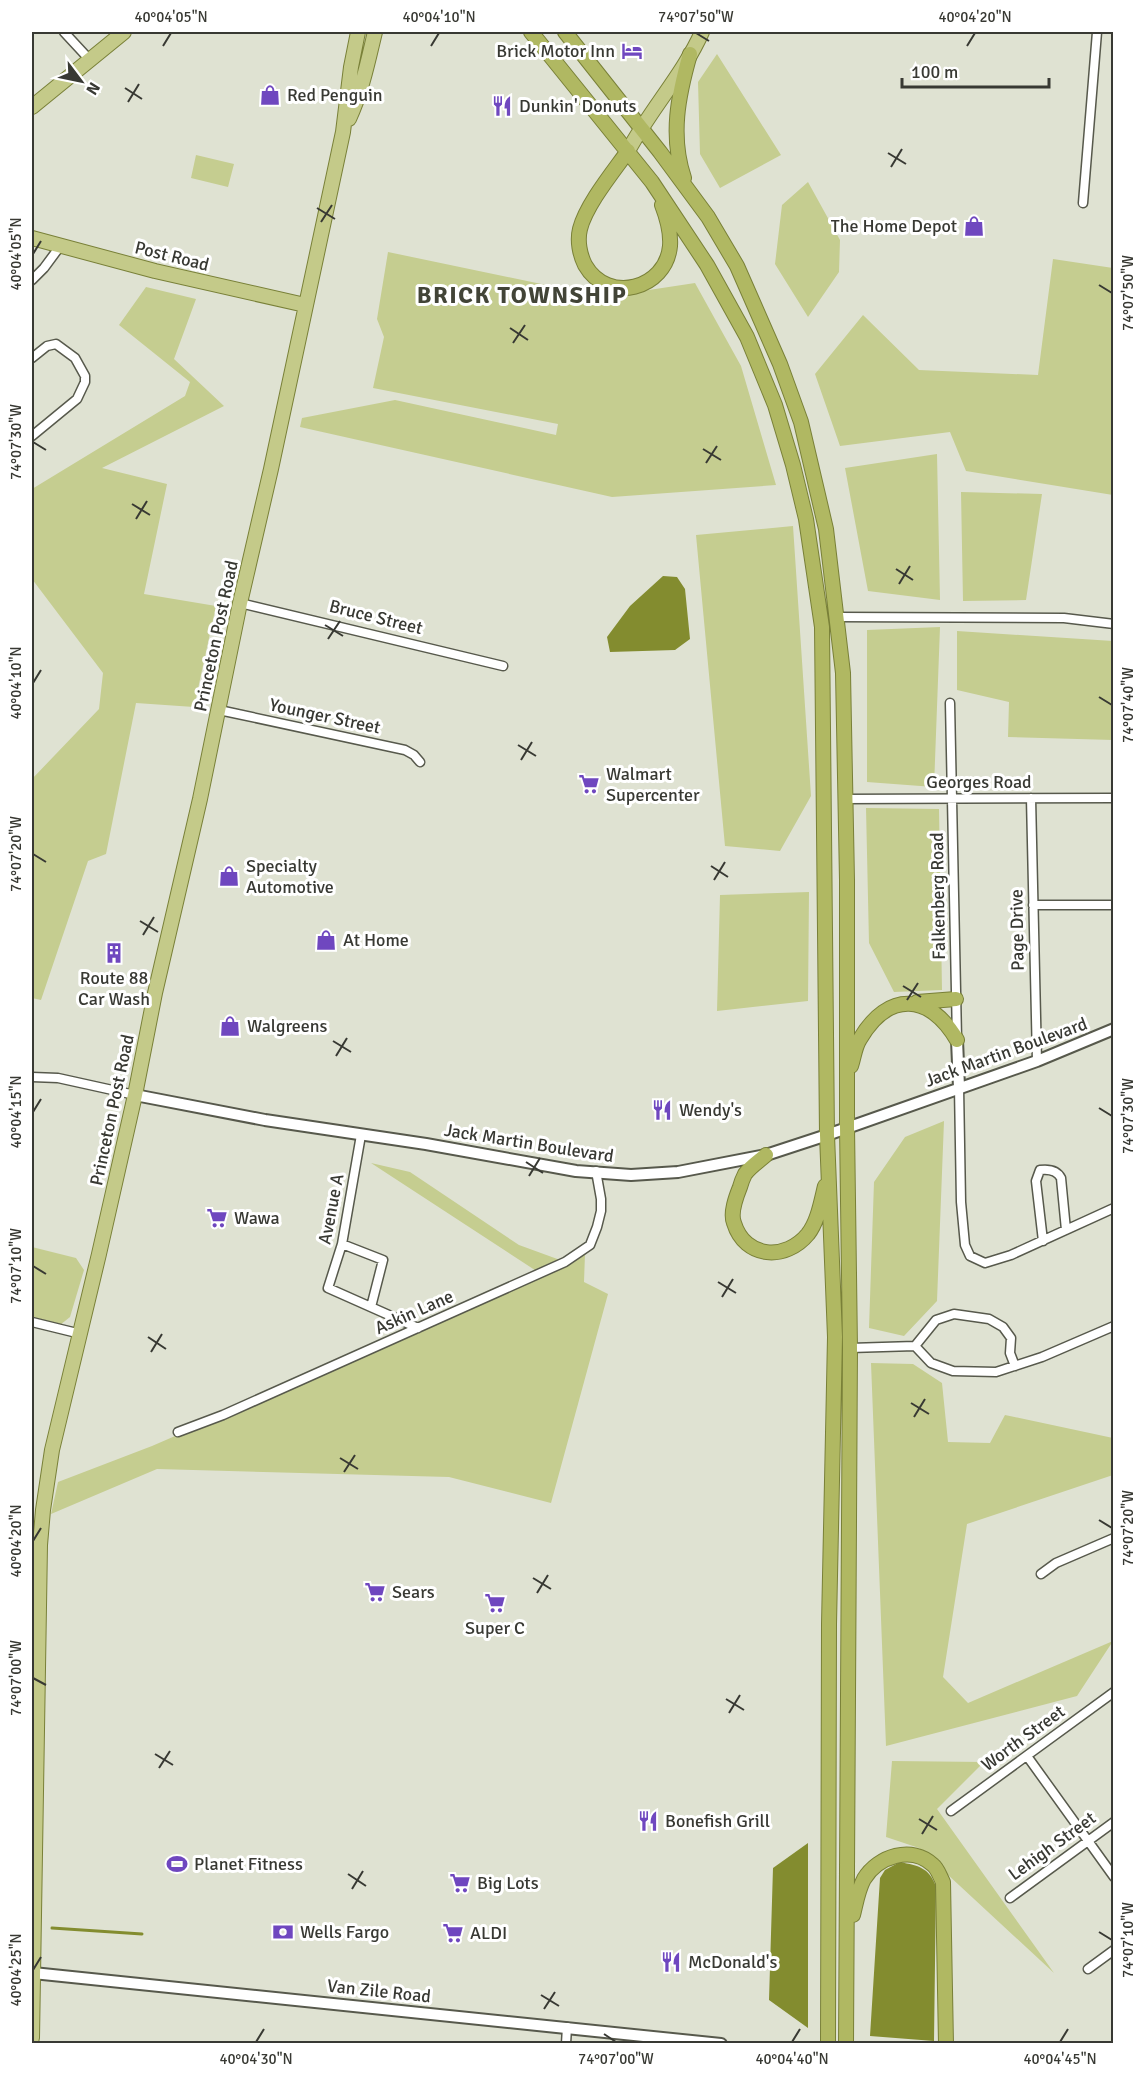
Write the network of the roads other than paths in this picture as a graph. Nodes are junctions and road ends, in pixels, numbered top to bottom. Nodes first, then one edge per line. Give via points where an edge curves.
1 (64, 32) edge
2 (124, 32) edge
3 (358, 32) edge
4 (375, 32) edge
5 (531, 32) edge
6 (565, 32) edge
7 (702, 32) edge
8 (1097, 32) edge
9 (690, 54) junction
10 (89, 59) junction
11 (32, 107) edge
12 (641, 126) junction
13 (343, 132) junction
14 (628, 151) junction
15 (652, 182) junction
16 (689, 192) junction
17 (1083, 203) dead end
18 (32, 238) edge
19 (61, 246) junction
20 (32, 280) edge
21 (305, 305) junction
22 (32, 358) edge
23 (32, 436) edge
24 (240, 603) junction
25 (837, 617) junction
26 (1113, 624) edge
27 (503, 666) dead end
28 (950, 704) dead end
29 (219, 710) junction
30 (420, 762) dead end
31 (1031, 798) junction
32 (1113, 798) edge
33 (953, 799) junction
34 (844, 800) junction
35 (1033, 905) junction
36 (1113, 905) edge
37 (956, 999) junction
38 (909, 1002) junction
39 (1113, 1029) edge
40 (957, 1040) junction
41 (1037, 1061) junction
42 (32, 1077) edge
43 (847, 1082) junction
44 (959, 1087) junction
45 (135, 1095) junction
46 (847, 1127) junction
47 (361, 1135) junction
48 (827, 1135) junction
49 (766, 1155) junction
50 (596, 1171) junction
51 (829, 1173) junction
52 (1113, 1208) edge
53 (1066, 1230) junction
54 (1043, 1241) junction
55 (342, 1244) junction
56 (371, 1307) junction
57 (32, 1322) edge
58 (1113, 1326) edge
59 (418, 1328) junction
60 (81, 1334) junction
61 (915, 1346) junction
62 (850, 1348) junction
63 (1015, 1366) junction
64 (178, 1432) dead end
65 (1113, 1538) edge
66 (1041, 1574) dead end
67 (1113, 1692) edge
68 (1027, 1756) junction
69 (951, 1811) dead end
70 (1113, 1822) edge
71 (1088, 1841) junction
72 (1113, 1877) edge
73 (1010, 1898) dead end
74 (847, 1947) junction
75 (1113, 1950) edge
76 (1088, 1969) dead end
77 (33, 1973) junction
78 (567, 2027) junction
79 (32, 2038) edge
80 (566, 2043) edge
81 (721, 2043) edge
82 (828, 2043) edge
83 (846, 2043) edge
84 (946, 2043) edge

1 - 10 street
2 - 10 main road
3 - 13 main road, Princeton Post Road
4 - 13 main road, Princeton Post Road via 356,105
5 - 14 highway
6 - 12 highway
7 - 9 main road
8 - 17 street
9 - 12 main road
9 - 16 highway via 675,125 677,151
10 - 11 main road
12 - 14 main road
12 - 16 highway
13 - 21 main road, Princeton Post Road
14 - 15 highway
14 - 15 highway via 589,207 580,229 579,244 588,269 601,282 618,289 650,279 665,262 670,247 664,209
15 - 48 highway via 707,265 747,336 775,405 806,519 822,627
16 - 25 highway via 737,266 801,422 826,529
18 - 19 main road, Post Road
19 - 20 street
19 - 21 main road, Post Road
21 - 24 main road, Princeton Post Road
22 - 23 street via 56,344 75,358 86,382 77,399
24 - 27 street, Bruce Street
24 - 29 main road, Princeton Post Road
25 - 26 street via 1064,618
25 - 34 highway via 843,674
28 - 33 street, Falkenberg Road
29 - 30 street, Younger Street via 405,750
29 - 45 main road, Princeton Post Road
31 - 32 street, Georges Road
31 - 33 street, Georges Road
31 - 35 street, Page Drive
33 - 34 street, Georges Road
33 - 37 street, Falkenberg Road
34 - 43 highway
35 - 36 street
35 - 41 street, Page Drive
37 - 38 highway
37 - 40 street, Falkenberg Road
38 - 40 highway via 926,1007 939,1017
38 - 43 highway via 874,1020 859,1040
39 - 41 street, Jack Martin Boulevard
40 - 44 street, Falkenberg Road
41 - 44 street, Jack Martin Boulevard
42 - 45 street via 58,1078
43 - 46 highway
44 - 46 street, Jack Martin Boulevard
44 - 54 street via 961,1202 965,1245 970,1256 985,1263
45 - 47 street, Jack Martin Boulevard
45 - 60 main road, Princeton Post Road
46 - 48 street, Jack Martin Boulevard
46 - 62 highway
47 - 50 street, Jack Martin Boulevard via 576,1171
47 - 55 street, Avenue A
48 - 49 street, Jack Martin Boulevard
48 - 51 highway
49 - 50 street, Jack Martin Boulevard via 678,1172 631,1175
49 - 51 highway via 745,1174 733,1216 746,1243 760,1252 784,1250 809,1233
50 - 59 street, Askin Lane via 601,1211 590,1245 565,1262
51 - 82 highway via 835,1337 829,1624
52 - 53 street
53 - 54 street
53 - 54 street via 1061,1178 1054,1171 1040,1170 1036,1181
55 - 56 street via 383,1260
55 - 56 street, Avenue A via 328,1288
56 - 59 street
57 - 60 street
58 - 63 street
59 - 64 street, Askin Lane via 223,1416
60 - 77 main road, Princeton Post Road via 52,1450 42,1522
61 - 62 street
61 - 63 street via 931,1363 953,1371 996,1372
61 - 63 street via 936,1320 954,1314 989,1319 1004,1327 1011,1338 1010,1353
62 - 74 highway
65 - 66 street via 1056,1563
67 - 68 street, Worth Street
68 - 69 street, Worth Street
68 - 71 street
70 - 71 street, Lehigh Street
71 - 72 street
71 - 73 street, Lehigh Street
74 - 83 highway
74 - 84 highway via 864,1878 880,1861 901,1854 920,1857 934,1866 943,1882
75 - 76 street
77 - 78 street, Van Zile Road
77 - 79 main road, Princeton Post Road
78 - 80 street
78 - 81 street, Van Zile Road

